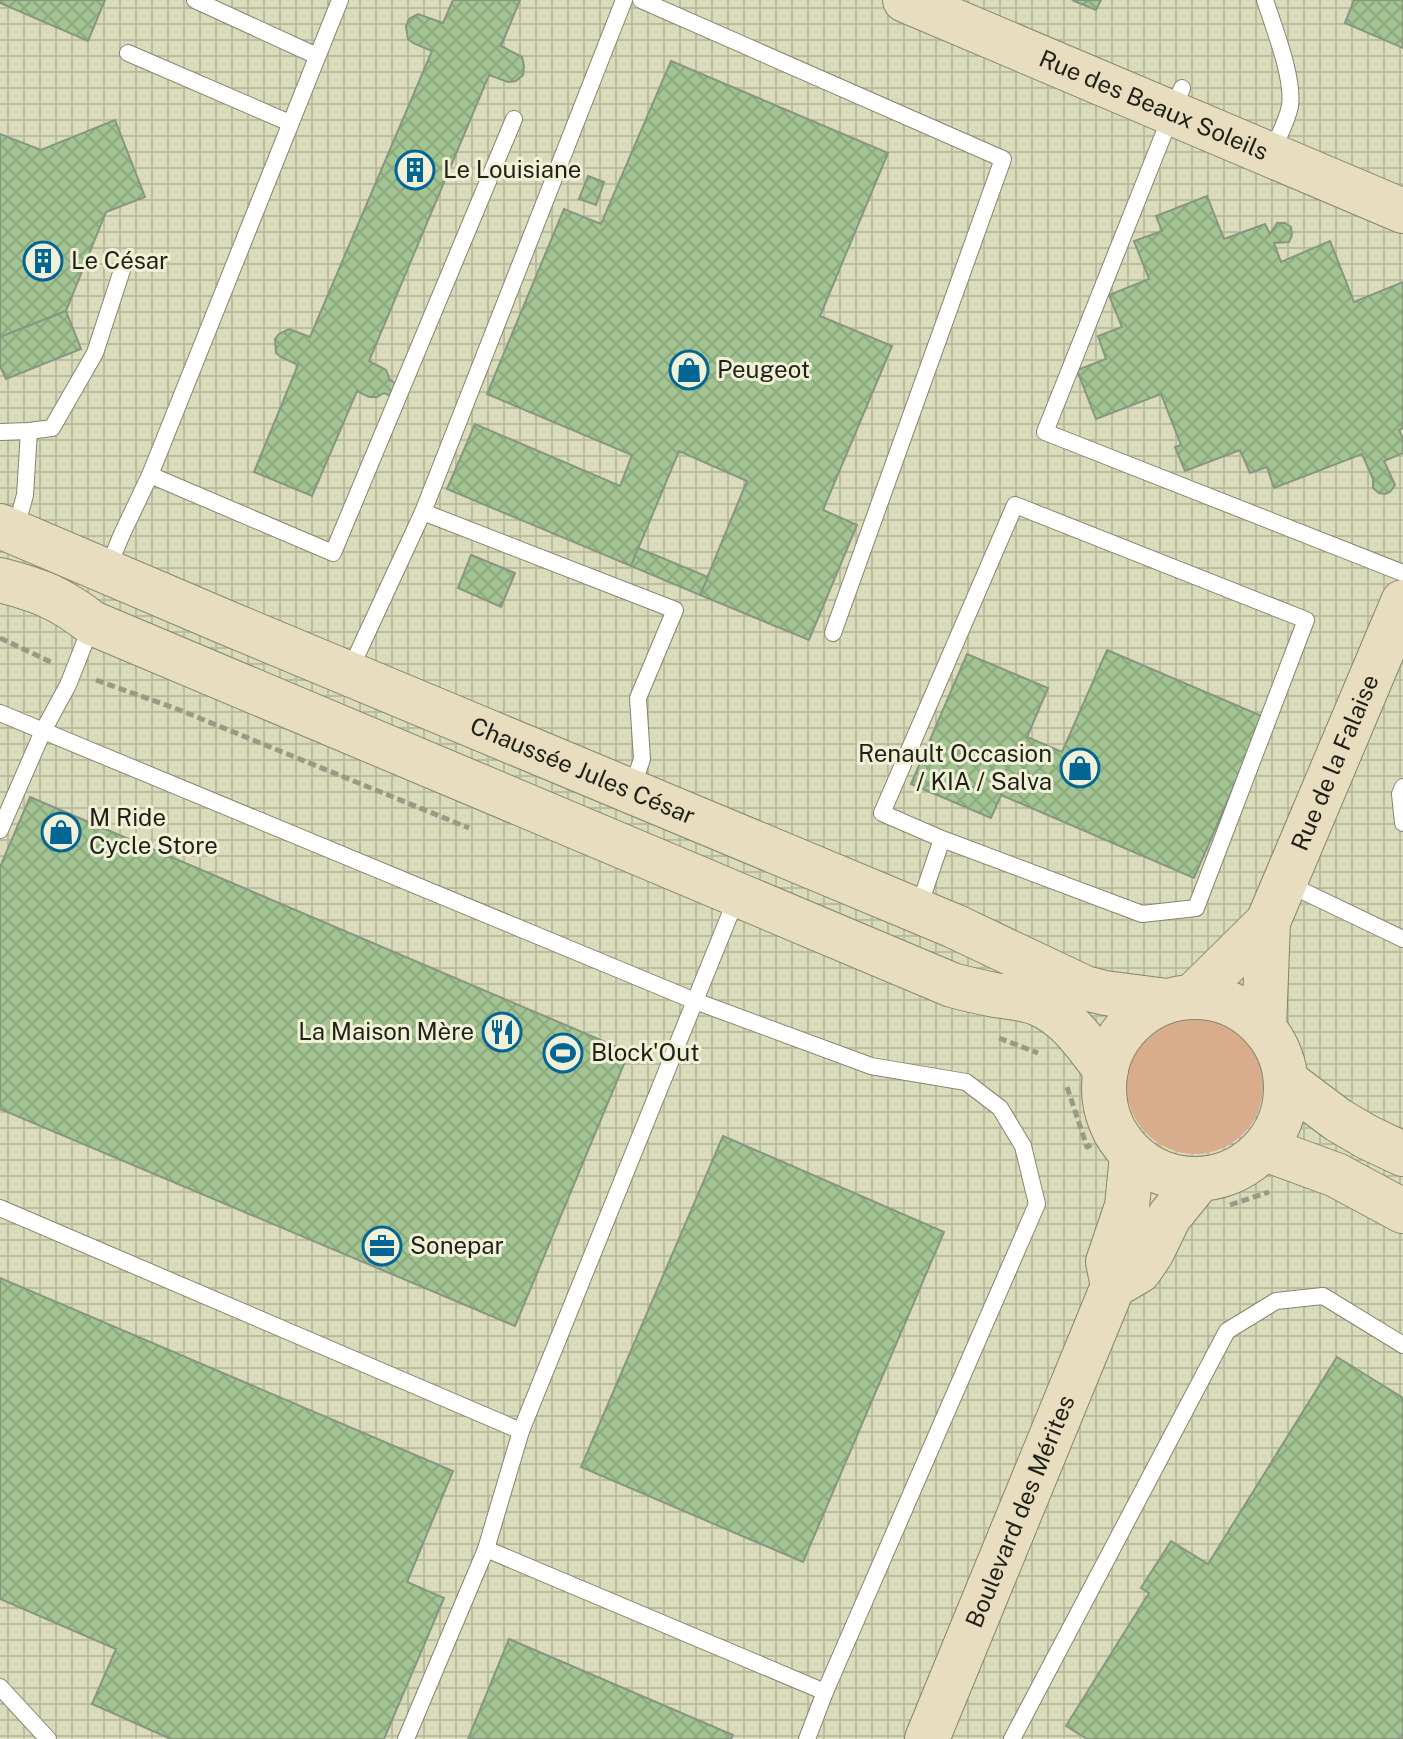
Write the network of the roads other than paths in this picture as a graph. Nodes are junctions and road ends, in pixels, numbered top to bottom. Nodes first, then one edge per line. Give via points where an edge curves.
1 (195, 0) edge
2 (340, 0) edge
3 (624, 0) edge
4 (641, 0) edge
5 (905, 0) edge
6 (976, 0) edge
7 (1265, 0) edge
8 (128, 53) dead end
9 (317, 56) junction
10 (1177, 101) junction
11 (514, 119) dead end
12 (290, 123) junction
13 (1275, 143) junction
14 (1403, 179) edge
15 (1403, 211) edge
16 (123, 267) dead end
17 (29, 431) junction
18 (0, 432) edge
19 (150, 475) junction
20 (423, 512) junction
21 (7, 529) edge
22 (107, 572) junction
23 (1403, 573) edge
24 (0, 580) edge
25 (1403, 602) edge
26 (92, 623) junction
27 (833, 633) dead end
28 (349, 673) junction
29 (0, 713) edge
30 (43, 731) junction
31 (1403, 787) edge
32 (631, 791) junction
33 (1403, 823) edge
34 (0, 830) edge
35 (942, 839) junction
36 (1285, 882) junction
37 (737, 896) junction
38 (915, 910) junction
39 (1268, 922) junction
40 (1403, 939) edge
41 (1179, 999) junction
42 (695, 1001) junction
43 (1264, 1029) junction
44 (1106, 1070) junction
45 (1286, 1081) junction
46 (1123, 1143) junction
47 (1265, 1149) junction
48 (1402, 1150) edge
49 (1212, 1193) junction
50 (0, 1208) edge
51 (1403, 1211) edge
52 (1113, 1286) junction
53 (1403, 1345) edge
54 (521, 1431) junction
55 (486, 1549) junction
56 (0, 1687) edge
57 (825, 1692) junction
58 (1013, 1738) edge
59 (48, 1739) edge
60 (406, 1739) edge
61 (807, 1739) edge
62 (927, 1739) edge

1 - 9 lane
2 - 9 lane
3 - 20 lane
4 - 27 lane via 1003,159
5 - 10 main road, Rue des Beaux Soleils
6 - 10 main road, Rue des Beaux Soleils
7 - 13 lane via 1290,89 1290,104
8 - 12 lane
9 - 12 lane
10 - 13 main road, Rue des Beaux Soleils
10 - 23 lane via 1045,432
11 - 19 lane via 333,553
12 - 19 lane
13 - 14 main road, Rue des Beaux Soleils
13 - 15 main road, Rue des Beaux Soleils
16 - 17 lane via 95,353 52,428
17 - 18 lane
17 - 21 lane via 25,495
19 - 22 lane
20 - 28 lane
20 - 32 lane via 675,610 638,698 642,759
21 - 22 main road, Chaussée Jules César
22 - 28 main road, Chaussée Jules César
24 - 26 main road via 60,600
25 - 36 main road, Rue de la Falaise
26 - 30 lane
26 - 37 main road
28 - 32 main road, Chaussée Jules César
29 - 30 lane
30 - 34 lane
30 - 42 lane
31 - 33 lane
32 - 38 main road, Chaussée Jules César
35 - 35 lane via 882,813 1015,505 1306,620 1196,908 1142,914
35 - 38 lane
36 - 39 main road, Rue de la Falaise
36 - 40 lane
37 - 42 lane
37 - 44 main road via 952,985 1040,1004 1078,1033
38 - 41 main road, Chaussée Jules César via 1085,988
39 - 41 main road, Rue de la Falaise
39 - 43 main road, Rue de la Falaise
41 - 43 main road via 1232,1004
41 - 44 main road via 1133,1021 1113,1048
42 - 54 lane
42 - 57 lane via 871,1066 966,1082 1000,1108 1023,1146 1037,1204
43 - 45 main road via 1282,1058
44 - 46 main road via 1104,1099
45 - 47 main road via 1281,1121
45 - 48 main road via 1338,1120
46 - 49 main road via 1159,1172
46 - 52 main road, Boulevard des Mérites via 1127,1206 1108,1262
47 - 49 main road via 1225,1174
47 - 51 main road via 1336,1175
49 - 52 main road via 1169,1217 1139,1271
50 - 54 lane
52 - 62 main road, Boulevard des Mérites
53 - 58 lane via 1323,1296 1276,1301 1227,1331
54 - 55 lane
55 - 57 lane
55 - 60 lane
56 - 59 lane
57 - 61 lane

